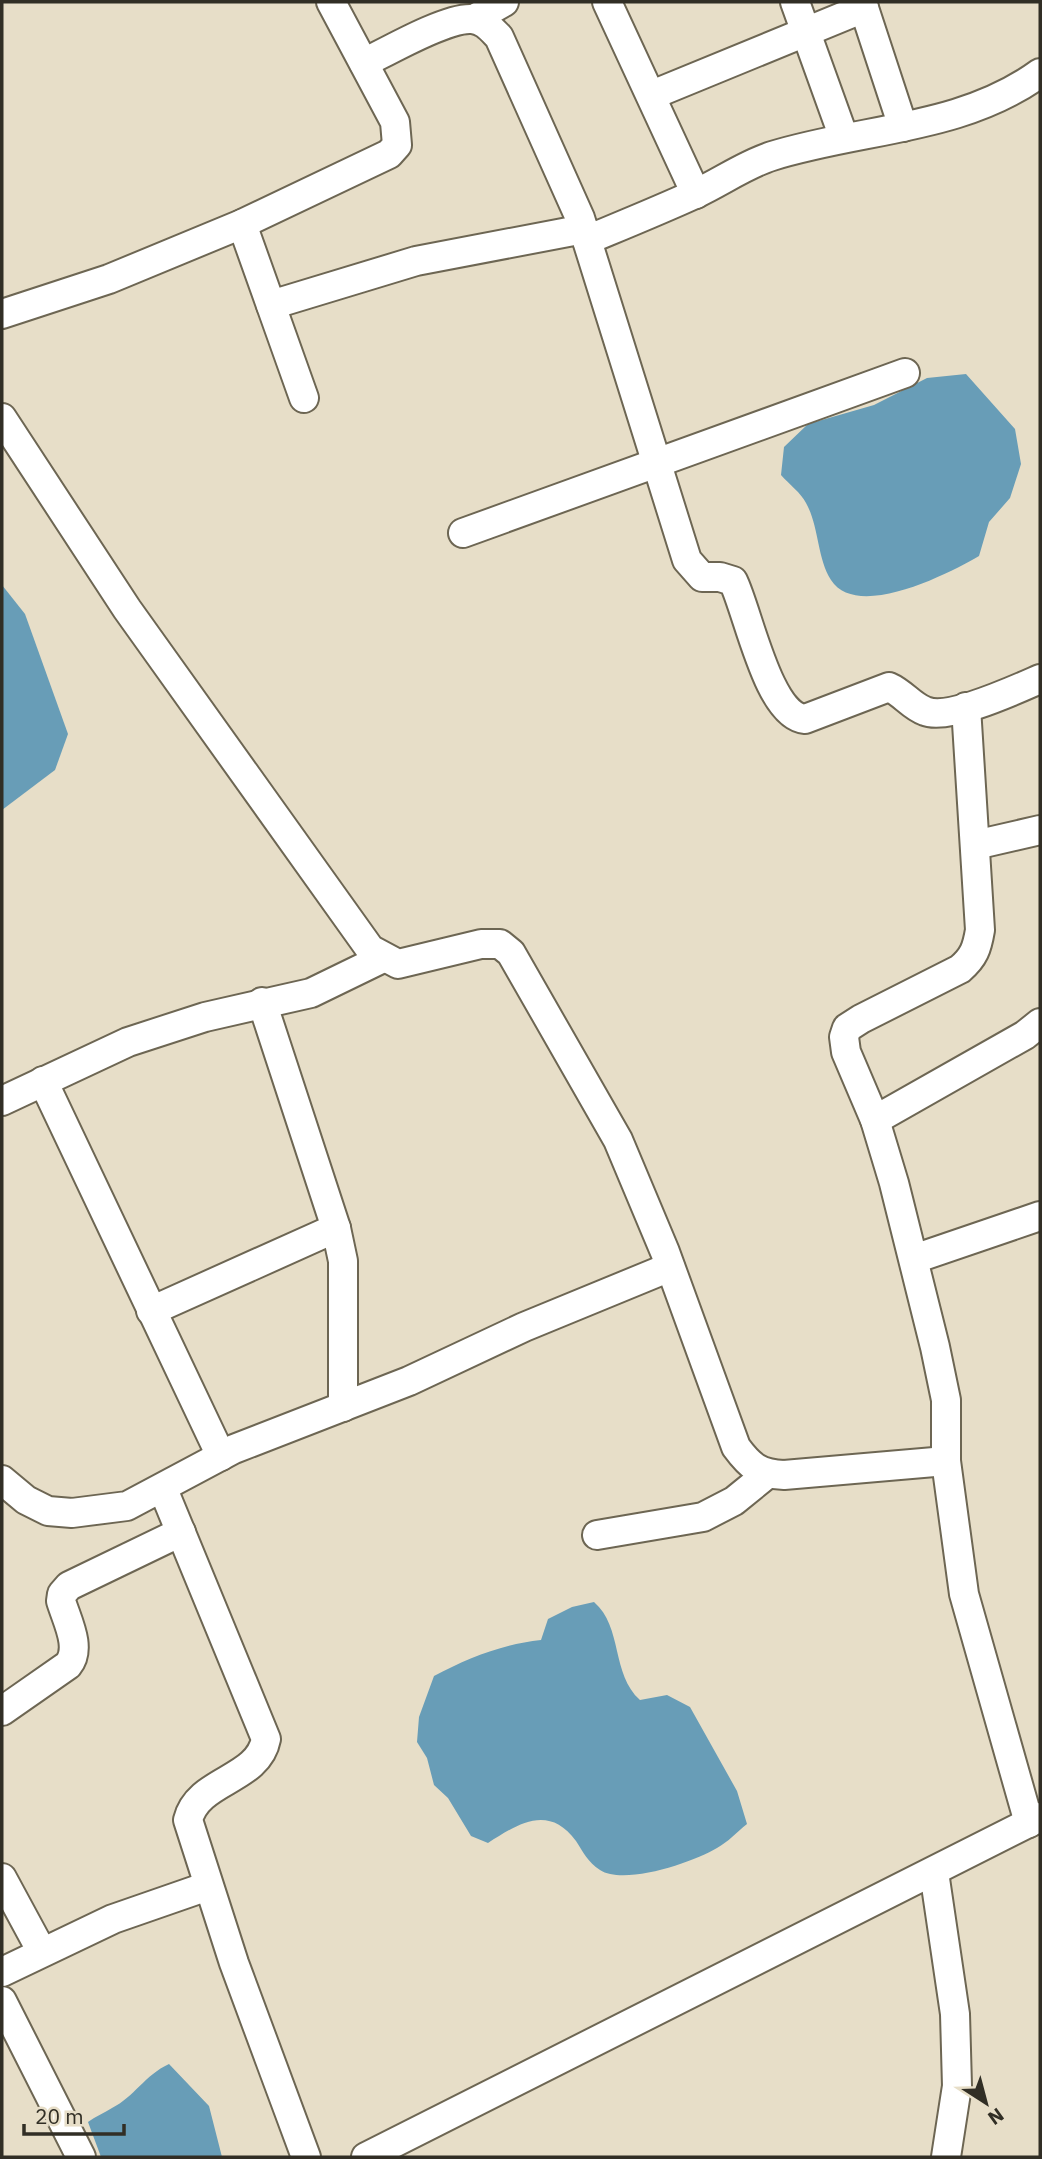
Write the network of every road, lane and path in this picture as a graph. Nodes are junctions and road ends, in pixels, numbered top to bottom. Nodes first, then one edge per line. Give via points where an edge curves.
1 (331, 2) edge
2 (504, 2) edge
3 (607, 2) edge
4 (795, 2) edge
5 (863, 5) edge
6 (474, 19) junction
7 (806, 31) junction
8 (364, 63) junction
9 (1040, 73) edge
10 (652, 95) junction
11 (903, 127) junction
12 (844, 138) junction
13 (696, 194) junction
14 (242, 224) junction
15 (586, 234) junction
16 (271, 305) junction
17 (2, 314) edge
18 (905, 373) dead end
19 (304, 398) dead end
20 (2, 418) edge
21 (655, 465) junction
22 (463, 533) dead end
23 (1040, 679) edge
24 (966, 707) junction
25 (1040, 830) edge
26 (975, 845) junction
27 (383, 958) junction
28 (262, 1002) junction
29 (1040, 1023) edge
30 (43, 1081) junction
31 (2, 1101) edge
32 (875, 1120) junction
33 (1040, 1216) edge
34 (336, 1228) junction
35 (914, 1259) junction
36 (670, 1267) junction
37 (151, 1311) junction
38 (343, 1407) junction
39 (221, 1456) junction
40 (946, 1461) junction
41 (766, 1475) junction
42 (2, 1480) edge
43 (163, 1489) junction
44 (181, 1532) junction
45 (597, 1535) dead end
46 (2, 1711) edge
47 (1034, 1820) edge
48 (934, 1872) junction
49 (2, 1878) edge
50 (208, 1886) junction
51 (42, 1952) junction
52 (2, 1972) edge
53 (2, 2001) edge
54 (414, 2147) edge
55 (81, 2157) edge
56 (306, 2157) edge
57 (366, 2157) edge
58 (946, 2157) edge

1 - 8 street
2 - 6 street
3 - 10 street
4 - 7 street
5 - 7 street
5 - 11 street
6 - 8 street via 455,21
6 - 15 street via 488,24 499,37
7 - 10 street
7 - 12 street
8 - 14 street via 395,122 397,145 343,178
9 - 11 street via 982,107
10 - 13 street
11 - 12 street
12 - 13 street via 768,157
13 - 15 street
14 - 16 street
14 - 17 street via 109,279
15 - 16 street via 416,261
15 - 21 street
16 - 19 street
18 - 21 street
20 - 27 street via 127,609 355,929
21 - 22 street
21 - 24 street via 691,569 702,577 733,581 765,671 791,714 805,719 889,687 928,713
23 - 24 street
24 - 26 street
25 - 26 street
26 - 32 street via 980,930 973,958 847,1028 846,1052
27 - 28 street via 311,993
27 - 36 street via 398,964 481,944 500,944 511,953 618,1140
28 - 30 street via 128,1042
28 - 34 street
29 - 32 street
30 - 31 street
30 - 37 street
32 - 35 street
33 - 35 street
34 - 37 street
34 - 38 street via 343,1261
35 - 40 street via 946,1399
36 - 38 street
36 - 41 street via 736,1447 749,1465
37 - 39 street
38 - 39 street
39 - 43 street
40 - 41 street
40 - 47 street via 964,1594
41 - 45 street via 734,1501 703,1517
42 - 43 street via 48,1511 72,1513 127,1506
43 - 44 street
44 - 46 street via 69,1586 61,1601 75,1657
44 - 50 street via 266,1739 263,1753 254,1763 204,1794 192,1807 188,1820
47 - 48 street
48 - 54 street
48 - 58 street via 955,2014 957,2086
49 - 51 street
50 - 51 street via 113,1919
50 - 56 street
51 - 52 street
53 - 55 street
54 - 57 street

